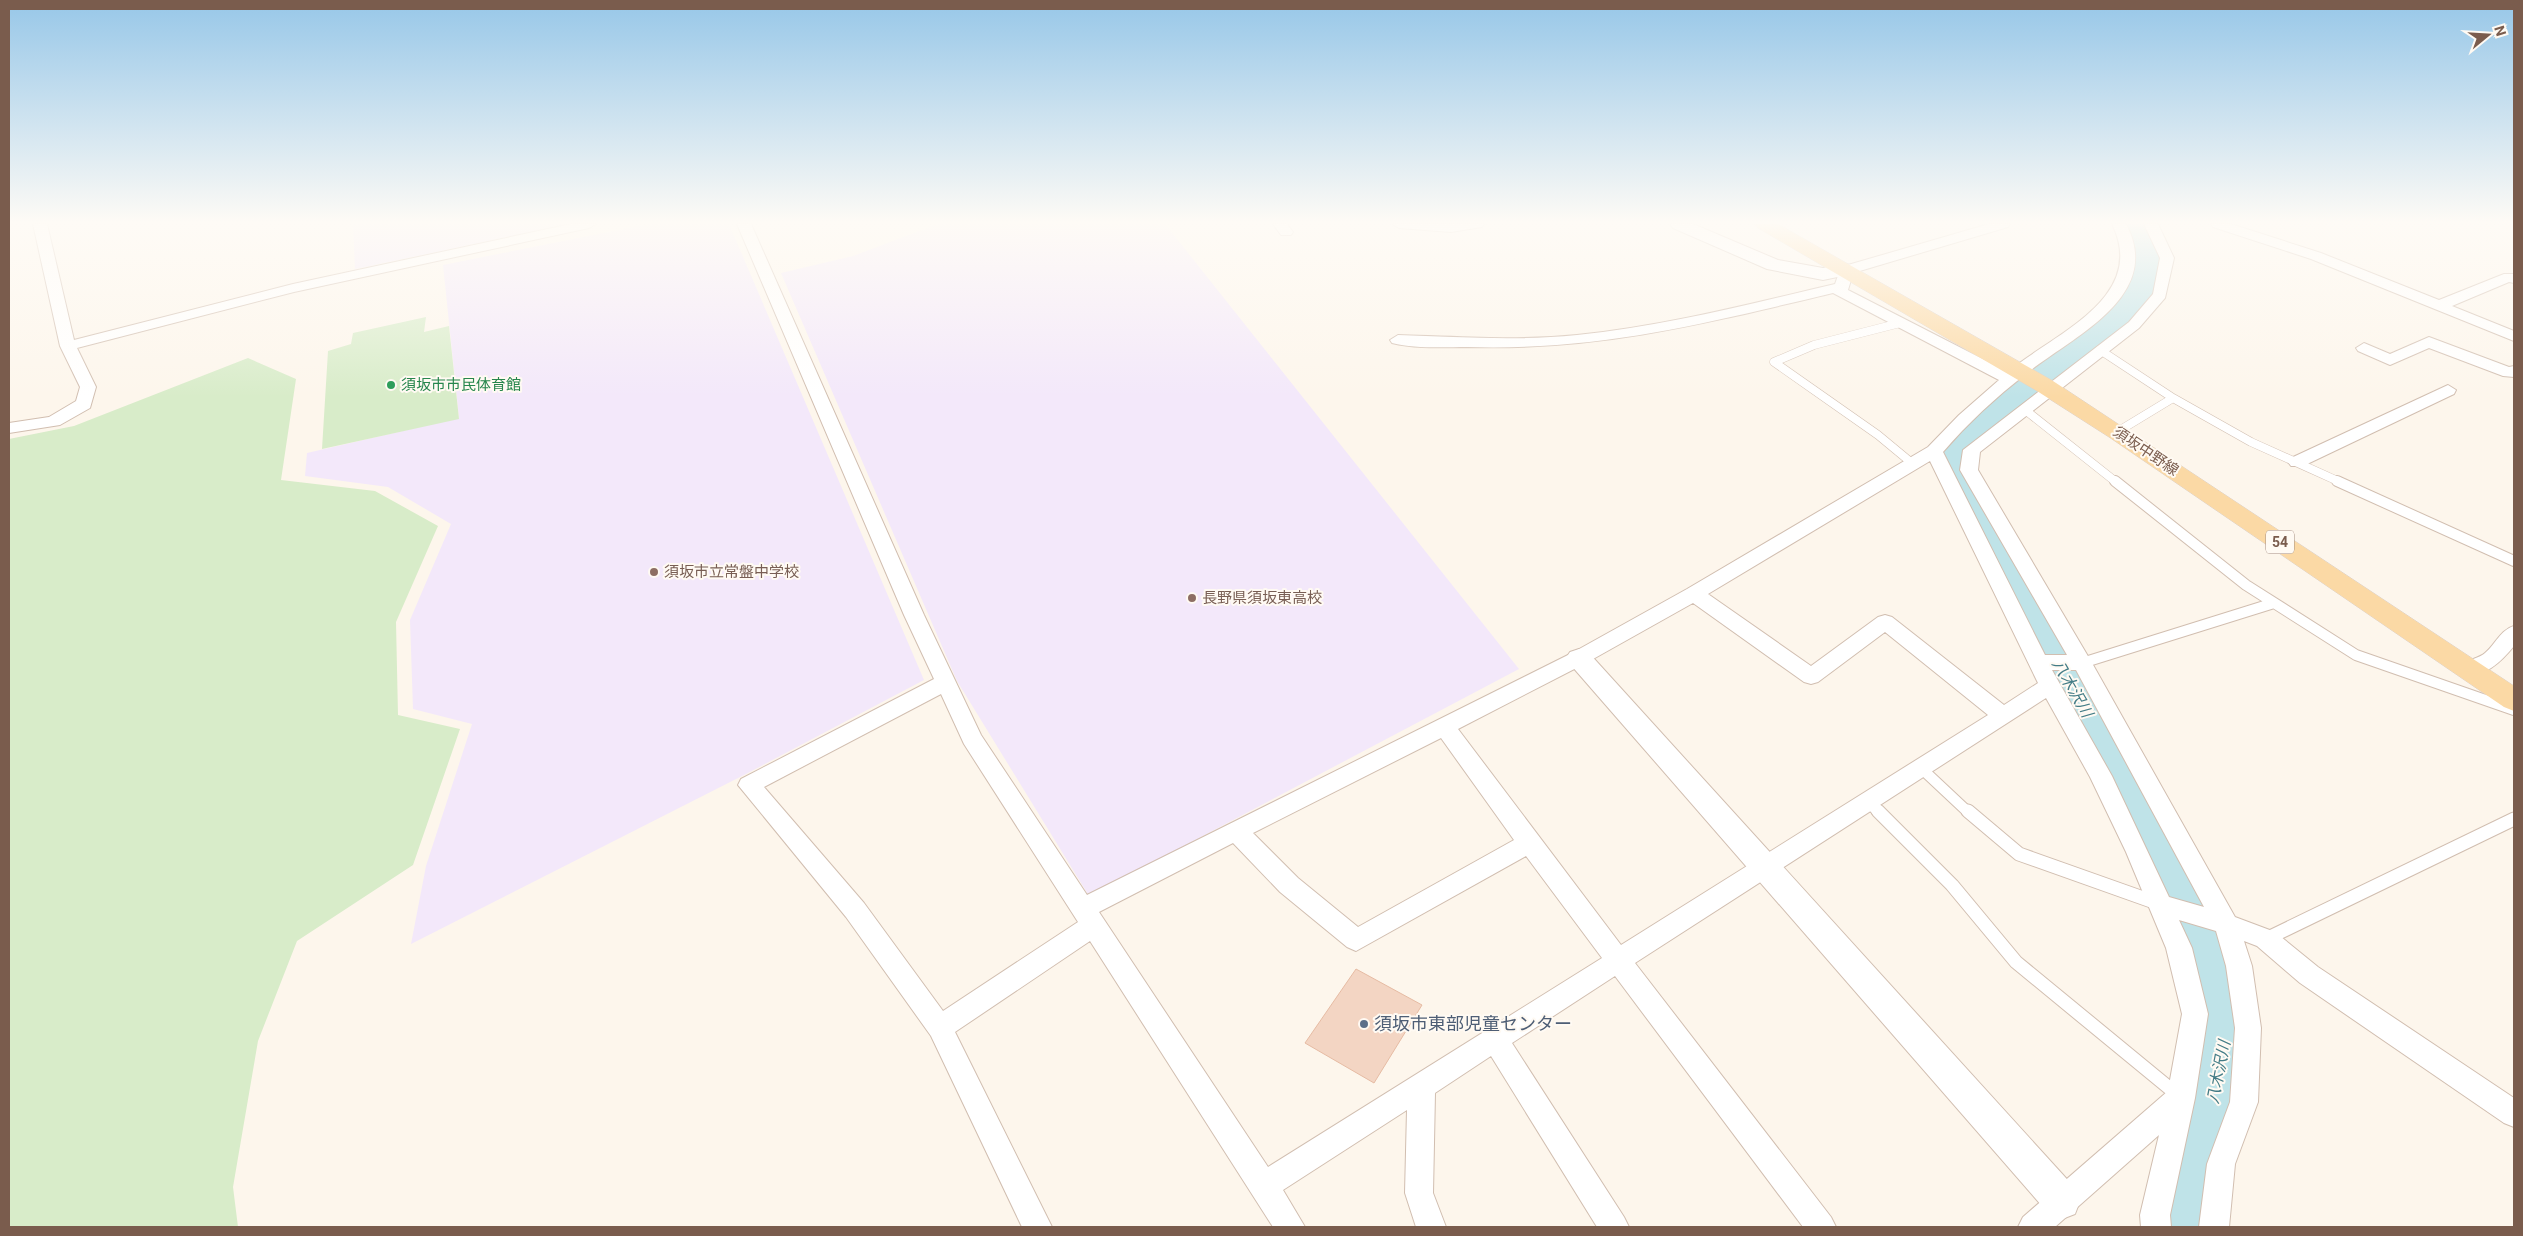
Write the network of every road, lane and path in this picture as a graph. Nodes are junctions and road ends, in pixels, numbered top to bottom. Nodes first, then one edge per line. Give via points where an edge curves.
1 (53, 282) edge
2 (322, 282) edge
3 (769, 282) edge
4 (1831, 282) edge
5 (1842, 282) edge
6 (1851, 282) edge
7 (2124, 282) edge
8 (2163, 282) edge
9 (2381, 282) edge
10 (2497, 282) edge
11 (2440, 305) junction
12 (1926, 316) junction
13 (1900, 323) junction
14 (2514, 336) edge
15 (1398, 340) dead end
16 (68, 346) junction
17 (2364, 348) dead end
18 (2100, 350) junction
19 (2514, 371) edge
20 (2030, 379) junction
21 (2448, 390) dead end
22 (2173, 398) junction
23 (2024, 409) junction
24 (9, 428) edge
25 (2117, 432) junction
26 (1934, 451) junction
27 (2297, 462) junction
28 (1913, 464) junction
29 (2514, 561) edge
30 (1694, 594) junction
31 (2274, 603) junction
32 (2514, 633) edge
33 (1579, 658) junction
34 (2043, 662) junction
35 (2077, 663) junction
36 (2469, 669) junction
37 (946, 682) junction
38 (2050, 686) junction
39 (2514, 700) edge
40 (2514, 710) edge
41 (2003, 716) junction
42 (1444, 726) junction
43 (1921, 768) junction
44 (1868, 802) junction
45 (2514, 819) edge
46 (1236, 831) junction
47 (1529, 843) junction
48 (1767, 867) junction
49 (2165, 906) junction
50 (1088, 918) junction
51 (2221, 922) junction
52 (2266, 939) junction
53 (1619, 961) junction
54 (940, 1028) junction
55 (1495, 1040) junction
56 (1421, 1087) junction
57 (2181, 1098) junction
58 (2514, 1114) edge
59 (1264, 1186) junction
60 (2062, 1202) junction
61 (1037, 1227) edge
62 (1290, 1227) edge
63 (1431, 1227) edge
64 (1614, 1227) edge
65 (1821, 1227) edge
66 (2033, 1227) edge
67 (2156, 1227) edge
68 (2214, 1227) edge

1 - 16 street
2 - 16 street
3 - 37 street
4 - 15 street via 1711,317 1575,340 1503,343
5 - 13 street via 1840,292
6 - 12 main road, 須坂中野線 / 54
7 - 20 street via 2105,307
8 - 18 street via 2160,295 2134,324
9 - 11 street
10 - 11 street
11 - 14 street
12 - 13 street
12 - 20 main road, 須坂中野線 / 54
13 - 20 street
13 - 28 lane via 1814,345 1774,362 1878,435
16 - 24 street via 88,387 84,404 54,421
17 - 19 street via 2390,360 2429,342 2509,373
18 - 20 street
18 - 22 lane
20 - 23 street
20 - 25 main road, 須坂中野線 / 54
20 - 26 street via 1958,425
21 - 27 street
22 - 25 lane
22 - 27 lane via 2251,442
23 - 31 lane via 2246,585
23 - 35 street via 1972,450 1969,470
25 - 36 main road, 須坂中野線 / 54
26 - 28 street
26 - 34 street
27 - 29 lane
28 - 30 street
30 - 33 street
30 - 41 street via 1811,677 1884,622
31 - 35 lane
31 - 40 lane via 2356,655
32 - 36 street via 2492,659
33 - 42 street
33 - 48 street
34 - 35 street
34 - 38 street
35 - 51 street
36 - 39 main road, 須坂中野線 / 54
37 - 50 street via 972,738
37 - 54 street via 748,785 855,910
38 - 41 street
38 - 49 street via 2101,776
41 - 43 street
42 - 46 street
42 - 47 street
43 - 44 street
43 - 49 lane via 2019,854
44 - 48 street
44 - 57 lane via 1952,885 2016,962
45 - 52 lane
46 - 47 street via 1289,884 1356,940
46 - 50 street
47 - 53 street
48 - 53 street
48 - 60 street
49 - 51 street
49 - 57 street via 2195,1014
50 - 54 street
50 - 59 street
51 - 52 street
51 - 68 street via 2239,966 2248,1028 2244,1102 2222,1164
52 - 58 street via 2309,975
53 - 55 street
53 - 65 street
54 - 61 street
55 - 56 street
55 - 64 street
56 - 59 street
56 - 63 street via 1419,1193
57 - 60 street
57 - 67 street via 2155,1215
59 - 62 street
60 - 66 street

